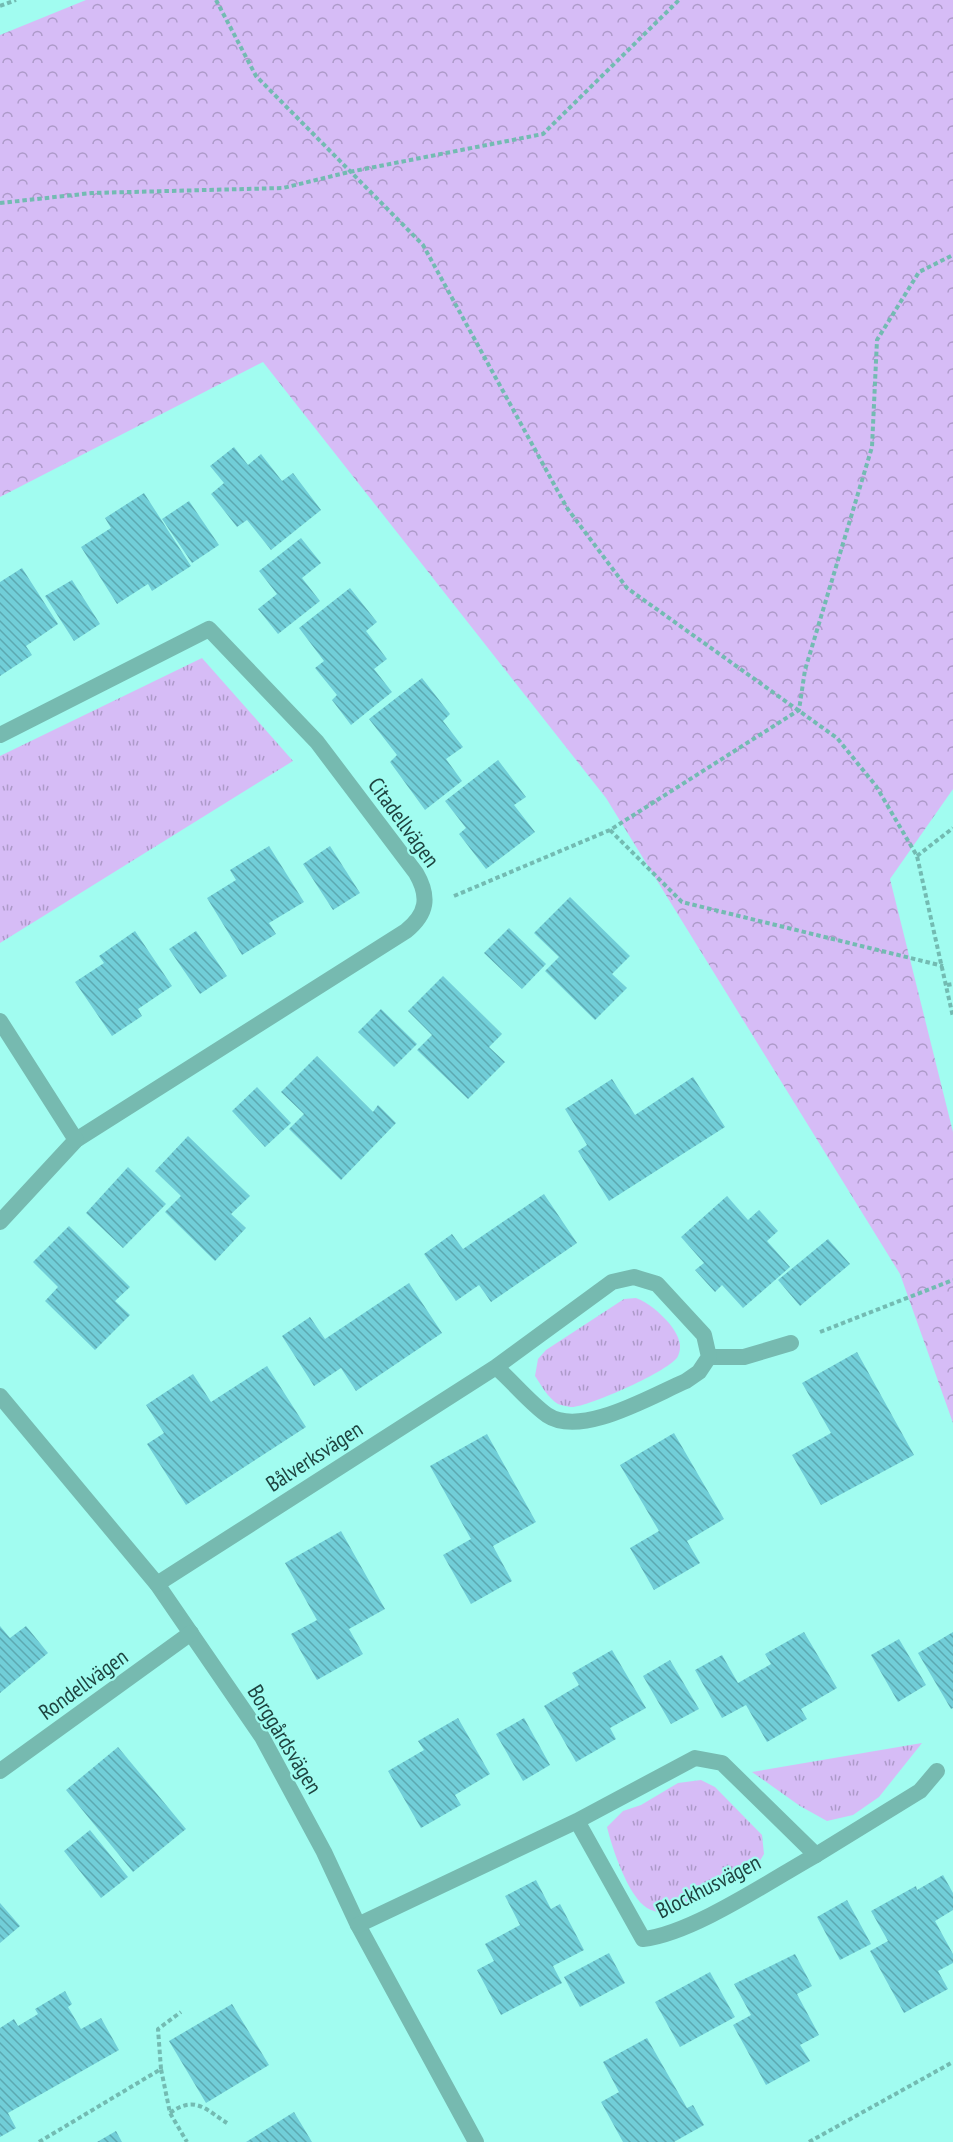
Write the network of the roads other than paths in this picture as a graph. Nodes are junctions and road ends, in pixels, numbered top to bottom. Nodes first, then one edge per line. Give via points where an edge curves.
1 (0, 735) edge
2 (0, 1021) edge
3 (76, 1140) junction
4 (0, 1222) edge
5 (791, 1343) road end
6 (709, 1357) junction
7 (496, 1367) junction
8 (0, 1396) edge
9 (156, 1584) junction
10 (191, 1633) junction
11 (0, 1771) edge
12 (937, 1772) dead end
13 (577, 1821) junction
14 (816, 1855) junction
15 (358, 1925) junction
16 (476, 2142) edge

1 - 3 street, Citadellvägen via 209,629 317,742 416,873 424,890 426,907 419,921 406,932
2 - 3 street
3 - 4 street
5 - 6 street via 744,1358
6 - 7 street via 699,1372 686,1381 593,1420 567,1423 548,1415
6 - 7 street, Bålverksvägen via 704,1335 687,1315 657,1284 634,1277 612,1282
7 - 9 street, Bålverksvägen
8 - 9 street, Borggårdsvägen
9 - 10 street, Borggårdsvägen
10 - 11 street, Rondellvägen
10 - 15 street, Borggårdsvägen via 262,1737
12 - 14 street, Blockhusvägen via 920,1791
13 - 14 street via 695,1758 722,1763
13 - 14 street, Blockhusvägen via 643,1939 663,1937 687,1927
13 - 15 street
15 - 16 street, Borggårdsvägen

